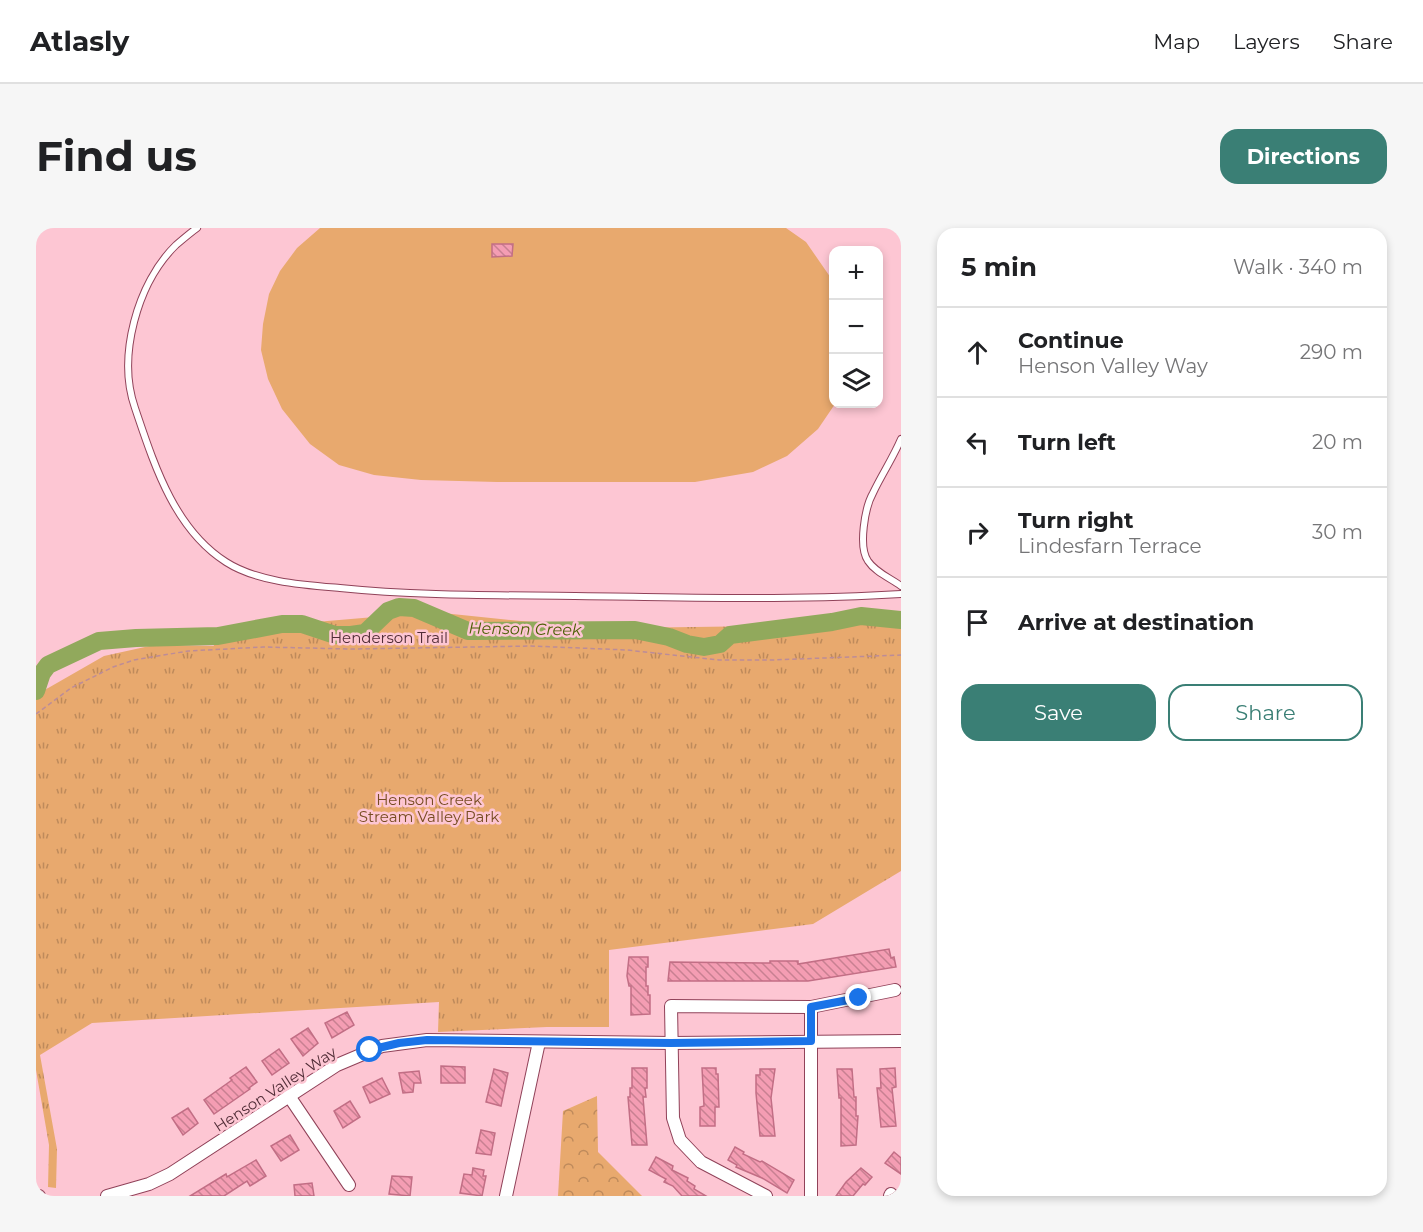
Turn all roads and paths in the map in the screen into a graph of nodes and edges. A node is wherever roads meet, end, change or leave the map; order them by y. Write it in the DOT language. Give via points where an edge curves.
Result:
graph roads {
  1 [pos="197,228"];
  2 [pos="901,439"];
  3 [pos="901,586"];
  4 [pos="901,594"];
  5 [pos="901,655"];
  6 [pos="36,714"];
  7 [pos="895,990"];
  8 [pos="811,1007"];
  9 [pos="811,1041"];
  10 [pos="901,1041"];
  11 [pos="539,1042"];
  12 [pos="671,1043"];
  13 [pos="289,1096"];
  14 [pos="349,1185"];
  15 [pos="107,1196"];
  16 [pos="506,1196"];
  17 [pos="766,1196"];
  18 [pos="811,1196"];
  1 -- 4 [label="lane" via="165,259 139,305 131,335 128,373 132,400 160,478 193,532 226,562 297,584 402,594 771,598"];
  2 -- 3 [label="lane" via="872,494 863,536 866,559"];
  5 -- 6 [label="path, Henderson Trail" via="742,660 531,646 188,651 113,667 71,688"];
  7 -- 8 [label="street"];
  8 -- 9 [label="street"];
  8 -- 12 [label="street" via="671,1006"];
  9 -- 10 [label="street, Henson Valley Way"];
  9 -- 12 [label="street, Henson Valley Way"];
  9 -- 18 [label="street"];
  11 -- 12 [label="street, Henson Valley Way"];
  11 -- 13 [label="street, Henson Valley Way" via="427,1040 382,1046 337,1065"];
  11 -- 16 [label="street"];
  12 -- 17 [label="street" via="673,1118 681,1140 701,1162"];
  13 -- 14 [label="street"];
  13 -- 15 [label="street, Henson Valley Way" via="170,1174"];
}
